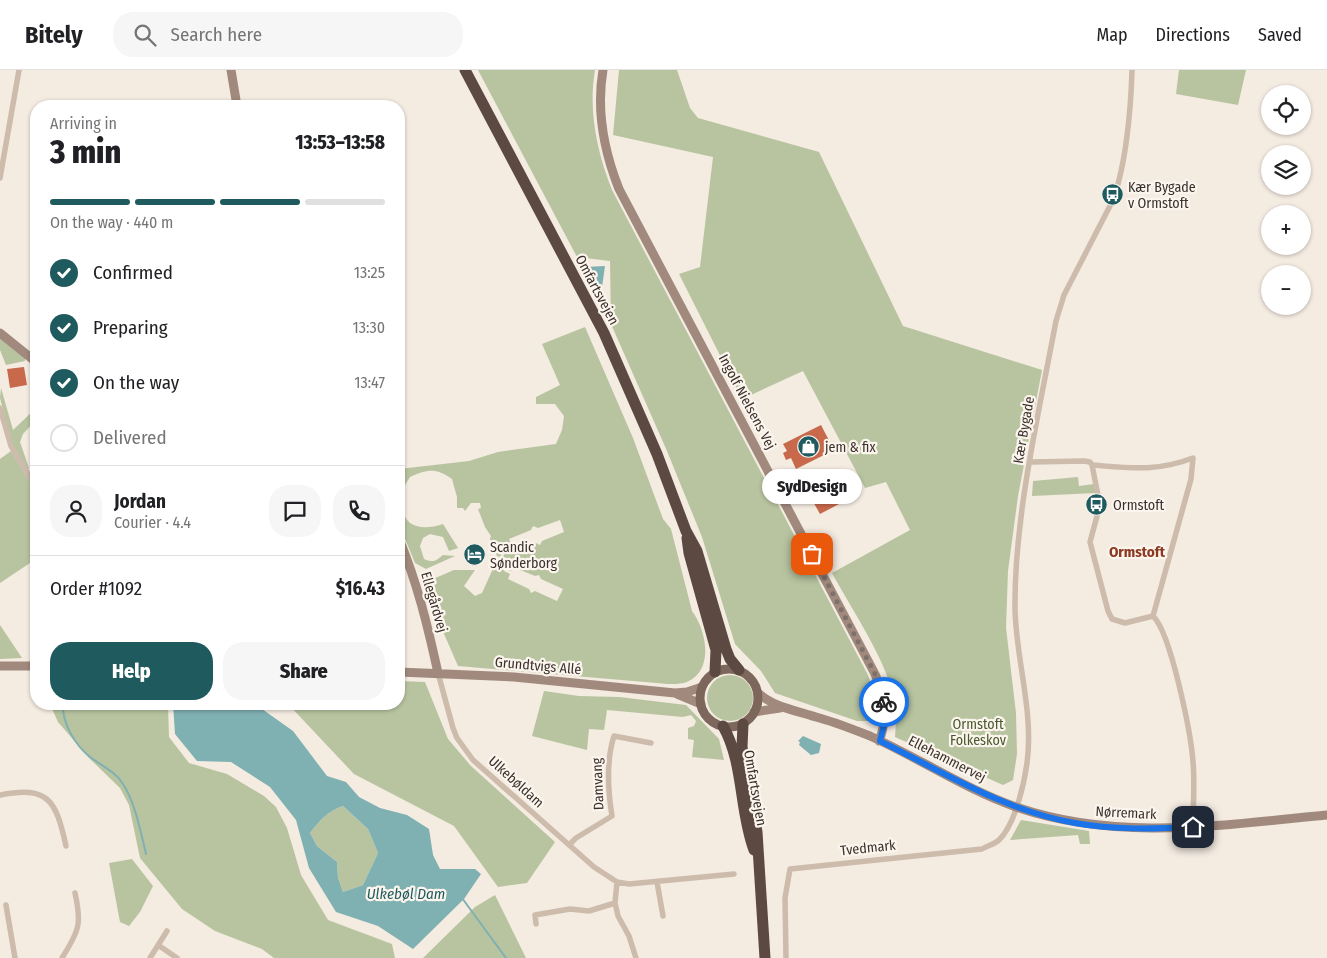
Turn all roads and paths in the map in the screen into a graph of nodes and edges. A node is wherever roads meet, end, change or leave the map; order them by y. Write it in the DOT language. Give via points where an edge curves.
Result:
graph roads {
  1 [pos="19,70"];
  2 [pos="231,70"];
  3 [pos="465,70"];
  4 [pos="603,70"];
  5 [pos="1132,70"];
  6 [pos="236,100"];
  7 [pos="0,178"];
  8 [pos="0,332"];
  9 [pos="30,357"];
  10 [pos="0,408"];
  11 [pos="1031,462"];
  12 [pos="1092,465"];
  13 [pos="30,477"];
  14 [pos="686,531"];
  15 [pos="405,555"];
  16 [pos="1153,616"];
  17 [pos="0,666"];
  18 [pos="30,666"];
  19 [pos="739,670"];
  20 [pos="405,672"];
  21 [pos="715,672"];
  22 [pos="438,673"];
  23 [pos="702,686"];
  24 [pos="675,693"];
  25 [pos="758,693"];
  26 [pos="701,704"];
  27 [pos="780,708"];
  28 [pos="754,712"];
  29 [pos="743,724"];
  30 [pos="723,726"];
  31 [pos="880,741"];
  32 [pos="651,743"];
  33 [pos="0,795"];
  34 [pos="1016,807"];
  35 [pos="1327,815"];
  36 [pos="1193,827"];
  37 [pos="569,845"];
  38 [pos="66,846"];
  39 [pos="757,856"];
  40 [pos="734,874"];
  41 [pos="617,882"];
  42 [pos="656,882"];
  43 [pos="75,893"];
  44 [pos="615,903"];
  45 [pos="6,905"];
  46 [pos="663,916"];
  47 [pos="536,924"];
  48 [pos="167,931"];
  49 [pos="158,946"];
  50 [pos="15,958"];
  51 [pos="62,958"];
  52 [pos="150,958"];
  53 [pos="178,958"];
  54 [pos="636,958"];
  55 [pos="765,958"];
  56 [pos="786,958"];
  1 -- 7 [label="street"];
  2 -- 6 [label="street"];
  3 -- 14 [label="highway, Omfartsvejen" via="604,333 658,454"];
  4 -- 31 [label="street, Ingolf Nielsens Vej" via="602,126 619,189 875,674 884,704"];
  5 -- 11 [label="street, Kær Bygade" via="1118,186 1064,295 1056,321"];
  8 -- 9 [label="street"];
  10 -- 13 [label="street" via="11,446"];
  11 -- 12 [label="street" via="1084,461"];
  11 -- 34 [label="street, Kær Bygade" via="1015,608 1029,738 1027,763"];
  12 -- 16 [label="street" via="1100,505 1090,542 1108,611 1112,618 1126,623"];
  12 -- 16 [label="street" via="1159,468 1193,458 1191,479"];
  14 -- 19 [label="highway, Omfartsvejen" via="697,551 726,650"];
  14 -- 21 [label="highway, Omfartsvejen" via="716,650"];
  15 -- 22 [label="street, Ellegårdvej"];
  16 -- 36 [label="street" via="1161,626 1171,657 1192,745"];
  17 -- 18 [label="street"];
  19 -- 21 [label="main road"];
  19 -- 25 [label="main road" via="750,677"];
  20 -- 22 [label="street, Grundtvigs Allé"];
  21 -- 23 [label="main road"];
  22 -- 24 [label="street, Grundtvigs Allé"];
  22 -- 37 [label="street, Ulkebøldam" via="449,718 465,750"];
  23 -- 24 [label="street, Grundtvigs Allé"];
  23 -- 26 [label="main road"];
  24 -- 26 [label="street, Grundtvigs Allé"];
  25 -- 27 [label="street, Ellehammervej"];
  25 -- 28 [label="main road"];
  26 -- 30 [label="main road" via="710,720"];
  27 -- 28 [label="street, Ellehammervej"];
  27 -- 31 [label="street, Ellehammervej" via="830,721"];
  28 -- 29 [label="main road"];
  29 -- 30 [label="main road"];
  29 -- 39 [label="highway, Omfartsvejen" via="742,747 757,832"];
  30 -- 39 [label="highway, Omfartsvejen" via="733,747 748,834"];
  31 -- 34 [label="street, Ellehammervej" via="962,784"];
  32 -- 37 [label="street, Damvang" via="614,736 610,749 608,796 612,816"];
  33 -- 38 [label="street" via="30,791 50,802 60,815"];
  34 -- 36 [label="street, Nørremark" via="1075,823 1107,827"];
  34 -- 56 [label="street, Tvedmark" via="998,840 982,849 790,869 785,898"];
  35 -- 36 [label="street, Nørremark"];
  37 -- 41 [label="street, Ulkebøldam"];
  39 -- 55 [label="highway, Omfartsvejen"];
  40 -- 42 [label="street"];
  41 -- 42 [label="street"];
  41 -- 44 [label="street"];
  42 -- 46 [label="street"];
  43 -- 51 [label="street" via="80,925"];
  44 -- 47 [label="street" via="590,911 535,915"];
  44 -- 54 [label="street"];
  45 -- 50 [label="street"];
  48 -- 49 [label="street"];
  49 -- 52 [label="street"];
  49 -- 53 [label="street"];
}
